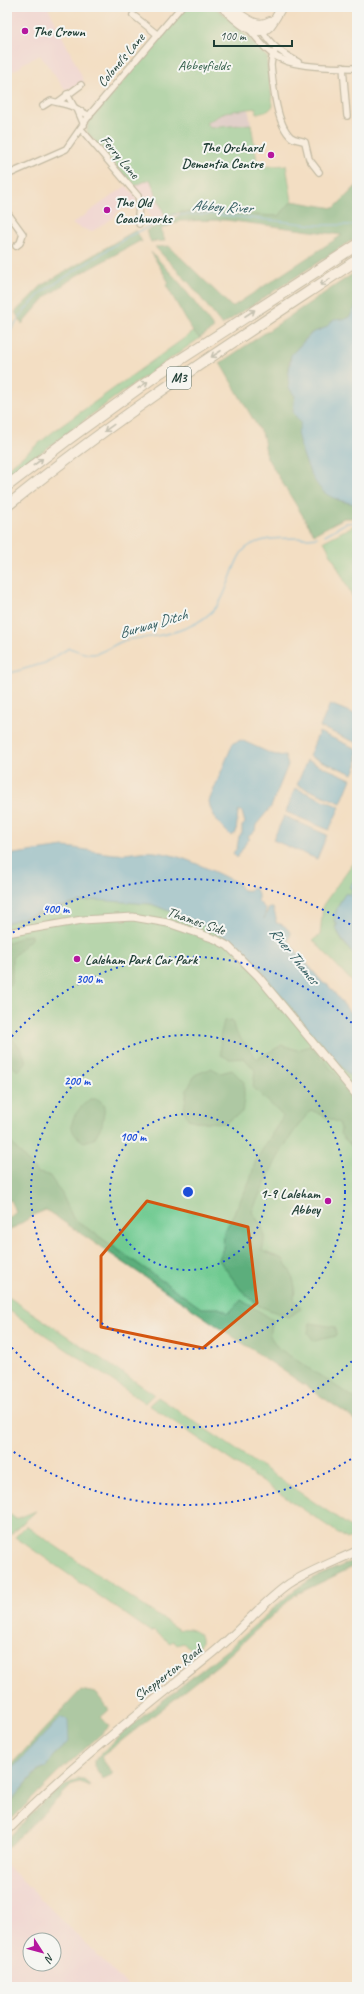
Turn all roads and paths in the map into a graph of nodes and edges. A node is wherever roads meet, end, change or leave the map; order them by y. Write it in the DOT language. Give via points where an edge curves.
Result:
graph roads {
  1 [pos="181,7"];
  2 [pos="222,7"];
  3 [pos="229,7"];
  4 [pos="282,7"];
  5 [pos="133,15"];
  6 [pos="259,27"];
  7 [pos="249,29"];
  8 [pos="158,35"];
  9 [pos="275,52"];
  10 [pos="343,67"];
  11 [pos="357,68"];
  12 [pos="81,85"];
  13 [pos="67,94"];
  14 [pos="58,102"];
  15 [pos="43,106"];
  16 [pos="76,109"];
  17 [pos="90,116"];
  18 [pos="347,116"];
  19 [pos="83,127"];
  20 [pos="319,172"];
  21 [pos="7,175"];
  22 [pos="7,212"];
  23 [pos="139,224"];
  24 [pos="357,245"];
  25 [pos="16,246"];
  26 [pos="357,260"];
  27 [pos="7,486"];
  28 [pos="7,506"];
  29 [pos="7,933"];
  30 [pos="357,1096"];
  31 [pos="357,1551"];
  32 [pos="7,1831"];
  1 -- 8 [label="street, Colonel's Lane"];
  2 -- 7 [label="main road"];
  3 -- 6 [label="main road"];
  4 -- 6 [label="main road"];
  5 -- 8 [label="street"];
  6 -- 7 [label="main road" via="255,31"];
  6 -- 9 [label="street"];
  7 -- 9 [label="street"];
  8 -- 17 [label="street, Colonel's Lane"];
  9 -- 10 [label="street" via="300,63"];
  9 -- 20 [label="street" via="272,75 281,118 289,135 305,142 309,159"];
  10 -- 11 [label="street"];
  10 -- 18 [label="street"];
  12 -- 13 [label="street"];
  13 -- 14 [label="street"];
  13 -- 16 [label="street, Ferry Lane"];
  14 -- 15 [label="street" via="51,101"];
  14 -- 16 [label="street"];
  16 -- 17 [label="street"];
  16 -- 19 [label="street, Ferry Lane"];
  17 -- 19 [label="street, Colonel's Lane"];
  19 -- 21 [label="street, Colonel's Lane" via="63,152"];
  19 -- 23 [label="street, Ferry Lane" via="138,196"];
  22 -- 25 [label="street" via="23,234"];
  27 -- 24 [label="highway, M3, one-way" via="161,372"];
  26 -- 28 [label="highway, M3, one-way" via="128,414"];
  29 -- 30 [label="street, Thames Side" via="82,920 133,917 168,924 216,939 228,946 258,976"];
  31 -- 32 [label="main road, Shepperton Road" via="304,1576 281,1591 218,1650 124,1724"];
}
